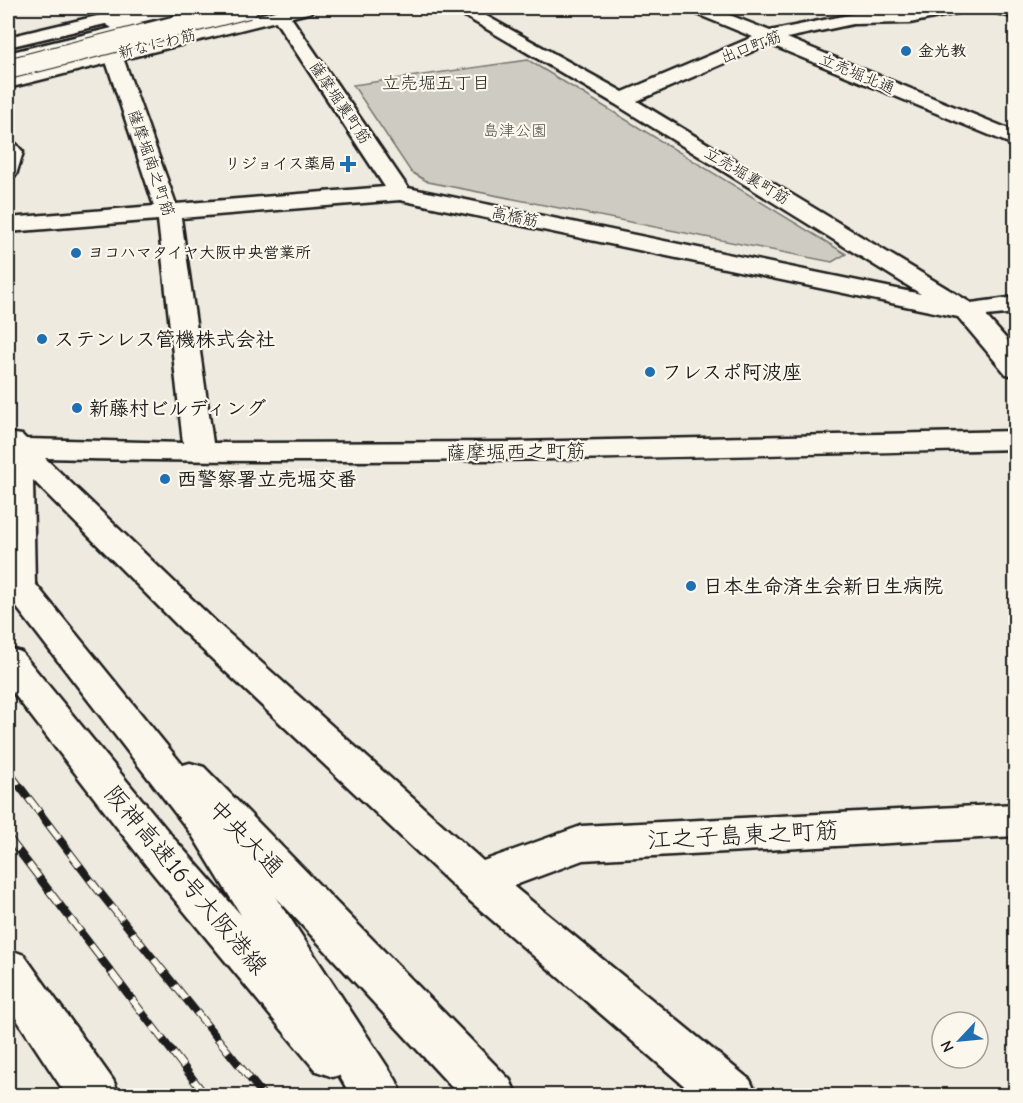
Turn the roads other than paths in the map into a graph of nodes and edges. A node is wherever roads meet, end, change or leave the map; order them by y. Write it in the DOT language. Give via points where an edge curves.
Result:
graph roads {
  1 [pos="150,8"];
  2 [pos="178,8"];
  3 [pos="234,8"];
  4 [pos="248,8"];
  5 [pos="306,8"];
  6 [pos="460,8"];
  7 [pos="698,8"];
  8 [pos="956,8"];
  9 [pos="999,8"];
  10 [pos="1016,13"];
  11 [pos="280,14"];
  12 [pos="111,19"];
  13 [pos="769,37"];
  14 [pos="8,42"];
  15 [pos="8,50"];
  16 [pos="113,55"];
  17 [pos="8,58"];
  18 [pos="8,69"];
  19 [pos="8,82"];
  20 [pos="622,100"];
  21 [pos="1016,140"];
  22 [pos="8,149"];
  23 [pos="8,170"];
  24 [pos="400,193"];
  25 [pos="167,210"];
  26 [pos="8,225"];
  27 [pos="1016,305"];
  28 [pos="967,310"];
  29 [pos="1016,368"];
  30 [pos="1016,440"];
  31 [pos="12,443"];
  32 [pos="199,453"];
  33 [pos="11,577"];
  34 [pos="8,662"];
  35 [pos="1016,820"];
  36 [pos="477,881"];
  37 [pos="8,969"];
  38 [pos="8,1007"];
  39 [pos="79,1095"];
  40 [pos="96,1095"];
  41 [pos="368,1095"];
  42 [pos="379,1095"];
  43 [pos="493,1095"];
  44 [pos="733,1095"];
  1 -- 12 [label="main road, 新なにわ筋"];
  2 -- 15 [label="main road"];
  3 -- 12 [label="main road, bridge"];
  4 -- 18 [label="main road, bridge"];
  5 -- 11 [label="main road, 新なにわ筋"];
  6 -- 20 [label="main road, 立売堀裏町筋"];
  7 -- 13 [label="main road, 立売堀北通"];
  8 -- 13 [label="main road, 出口町筋" via="910,18 853,19"];
  9 -- 10 [label="main road"];
  11 -- 16 [label="main road, 新なにわ筋"];
  11 -- 24 [label="main road, 薩摩堀裏町筋"];
  12 -- 14 [label="main road, 新なにわ筋"];
  12 -- 17 [label="main road"];
  13 -- 20 [label="main road, 出口町筋"];
  13 -- 21 [label="main road, 立売堀北通"];
  16 -- 19 [label="main road, 新なにわ筋"];
  16 -- 25 [label="main road, 薩摩堀南之町筋"];
  20 -- 28 [label="main road, 立売堀裏町筋"];
  22 -- 23 [label="main road" via="12,152"];
  24 -- 25 [label="main road, 高橋筋"];
  24 -- 28 [label="main road, 高橋筋"];
  25 -- 26 [label="main road, 高橋筋"];
  25 -- 32 [label="main road, 薩摩堀南之町筋"];
  27 -- 28 [label="main road, 高橋筋"];
  28 -- 29 [label="main road, 立売堀裏町筋"];
  30 -- 32 [label="main road, 薩摩堀西之町筋" via="484,453"];
  31 -- 32 [label="main road, 薩摩堀西之町筋"];
  31 -- 33 [label="main road"];
  31 -- 36 [label="main road" via="204,630"];
  33 -- 42 [label="main road" via="206,823"];
  33 -- 43 [label="main road, 中央大通" via="218,810"];
  34 -- 41 [label="main road, 阪神高速16号大阪港線" via="161,853"];
  35 -- 36 [label="main road, 江之子島東之町筋" via="581,843"];
  36 -- 44 [label="main road"];
  37 -- 40 [label="main road"];
  38 -- 39 [label="main road"];
}
